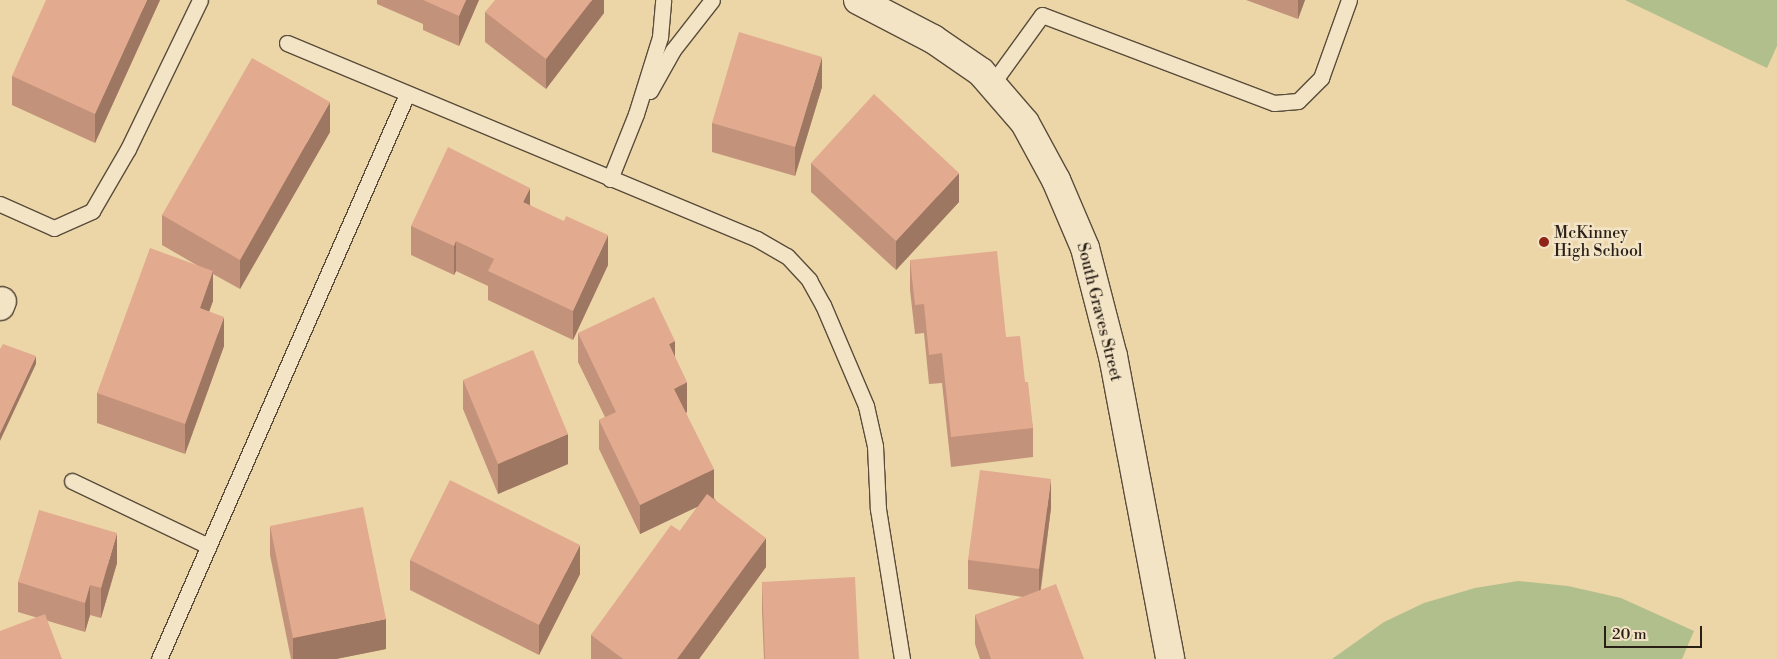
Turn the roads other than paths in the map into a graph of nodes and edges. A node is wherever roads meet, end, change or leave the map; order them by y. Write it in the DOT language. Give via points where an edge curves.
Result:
graph roads {
  1 [pos="200,0"];
  2 [pos="663,0"];
  3 [pos="712,0"];
  4 [pos="1349,0"];
  5 [pos="869,2"];
  6 [pos="287,43"];
  7 [pos="992,84"];
  8 [pos="407,94"];
  9 [pos="636,114"];
  10 [pos="610,179"];
  11 [pos="0,204"];
  12 [pos="72,482"];
  13 [pos="208,546"];
  14 [pos="159,659"];
  15 [pos="902,659"];
  16 [pos="1170,659"];
  1 -- 11 [label="lane" via="128,149 92,211 54,228"];
  2 -- 9 [label="lane" via="660,37"];
  3 -- 9 [label="lane" via="674,50"];
  4 -- 7 [label="lane" via="1321,78 1298,101 1274,103 1042,15"];
  5 -- 7 [label="street, South Graves Street" via="933,39 981,72"];
  6 -- 8 [label="lane"];
  7 -- 16 [label="street, South Graves Street" via="1025,123 1056,180 1085,248 1113,356"];
  8 -- 10 [label="lane"];
  8 -- 13 [label="lane"];
  9 -- 10 [label="lane"];
  10 -- 15 [label="lane" via="757,239 787,256 809,280 866,406 875,446 878,509"];
  12 -- 13 [label="lane"];
  13 -- 14 [label="lane"];
}
